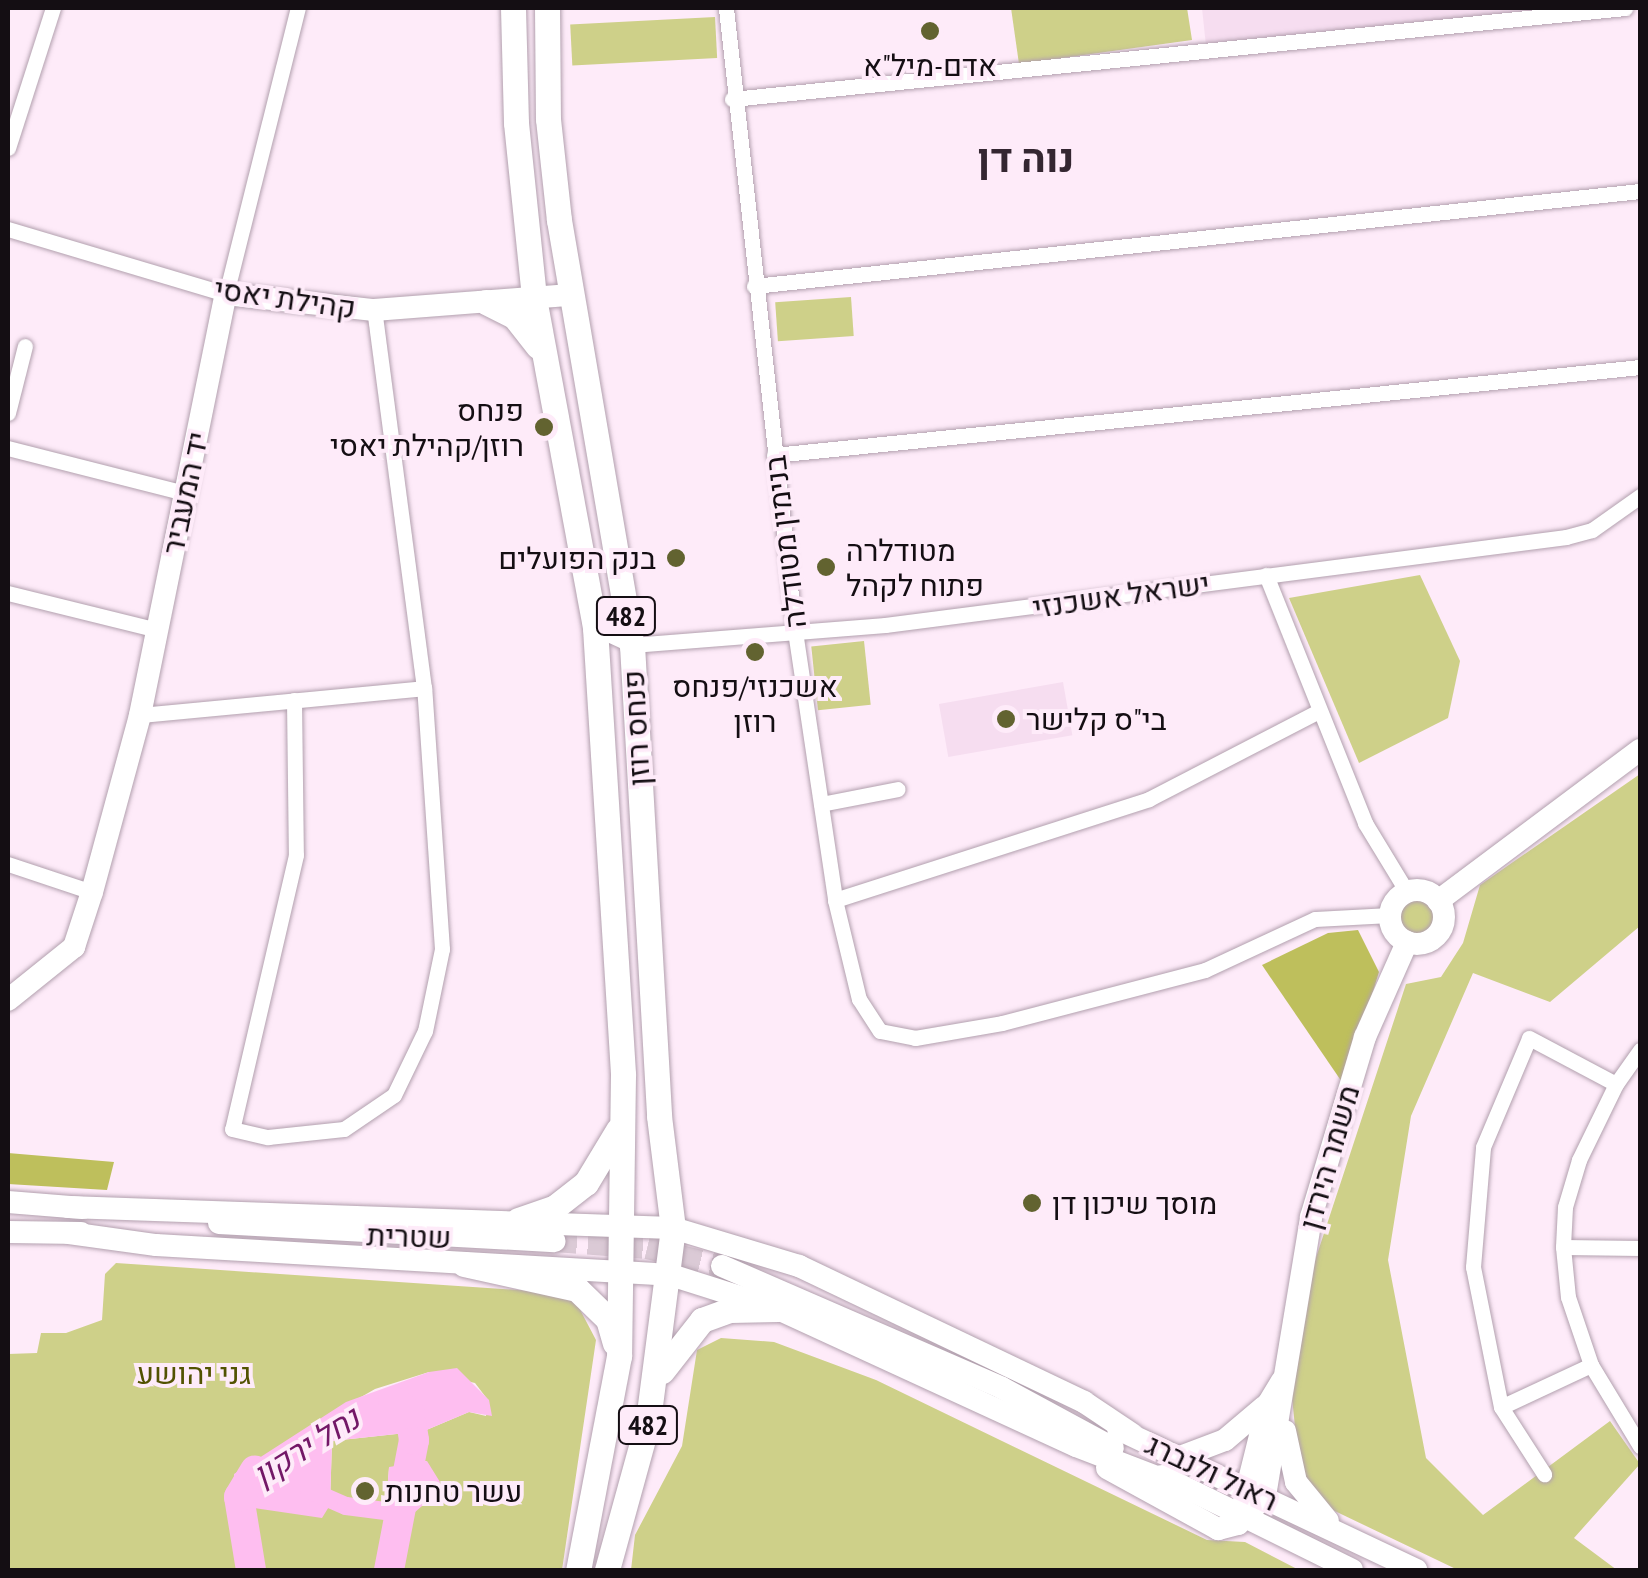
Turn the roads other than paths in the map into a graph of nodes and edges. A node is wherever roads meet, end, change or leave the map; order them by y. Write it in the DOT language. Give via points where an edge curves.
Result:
graph roads {
  1 [pos="53,8"];
  2 [pos="298,8"];
  3 [pos="513,8"];
  4 [pos="547,8"];
  5 [pos="726,8"];
  6 [pos="1625,8"];
  7 [pos="732,99"];
  8 [pos="8,148"];
  9 [pos="1640,191"];
  10 [pos="8,229"];
  11 [pos="754,286"];
  12 [pos="226,294"];
  13 [pos="570,295"];
  14 [pos="534,298"];
  15 [pos="486,302"];
  16 [pos="374,310"];
  17 [pos="25,346"];
  18 [pos="543,353"];
  19 [pos="1640,367"];
  20 [pos="8,413"];
  21 [pos="8,448"];
  22 [pos="774,456"];
  23 [pos="186,492"];
  24 [pos="1640,496"];
  25 [pos="1266,575"];
  26 [pos="8,593"];
  27 [pos="595,628"];
  28 [pos="157,630"];
  29 [pos="795,631"];
  30 [pos="632,646"];
  31 [pos="424,688"];
  32 [pos="294,700"];
  33 [pos="1317,712"];
  34 [pos="140,715"];
  35 [pos="1640,750"];
  36 [pos="898,789"];
  37 [pos="821,804"];
  38 [pos="8,864"];
  39 [pos="92,892"];
  40 [pos="1408,892"];
  41 [pos="835,900"];
  42 [pos="1438,901"];
  43 [pos="1390,915"];
  44 [pos="1408,942"];
  45 [pos="8,1000"];
  46 [pos="1640,1050"];
  47 [pos="1616,1084"];
  48 [pos="624,1111"];
  49 [pos="8,1202"];
  50 [pos="68,1207"];
  51 [pos="518,1220"];
  52 [pos="624,1224"];
  53 [pos="673,1228"];
  54 [pos="264,1230"];
  55 [pos="8,1232"];
  56 [pos="69,1233"];
  57 [pos="555,1241"];
  58 [pos="1563,1246"];
  59 [pos="1640,1248"];
  60 [pos="464,1264"];
  61 [pos="722,1266"];
  62 [pos="623,1268"];
  63 [pos="671,1274"];
  64 [pos="778,1309"];
  65 [pos="619,1356"];
  66 [pos="1590,1365"];
  67 [pos="655,1384"];
  68 [pos="1002,1388"];
  69 [pos="1501,1407"];
  70 [pos="1275,1410"];
  71 [pos="1132,1434"];
  72 [pos="1076,1446"];
  73 [pos="1640,1446"];
  74 [pos="1180,1457"];
  75 [pos="1544,1474"];
  76 [pos="1175,1484"];
  77 [pos="1243,1486"];
  78 [pos="1265,1496"];
  79 [pos="1246,1518"];
  80 [pos="1354,1542"];
  81 [pos="578,1570"];
  82 [pos="607,1570"];
  83 [pos="1352,1570"];
  84 [pos="1416,1570"];
  1 -- 8 [label="street"];
  2 -- 12 [label="street, יד המעביר"];
  3 -- 14 [label="main road, פנחס רוזן / 482" via="516,123"];
  4 -- 13 [label="main road, פנחס רוזן / 482" via="548,119"];
  5 -- 7 [label="street, בנימין מטודלה"];
  6 -- 7 [label="street"];
  7 -- 11 [label="street, בנימין מטודלה"];
  9 -- 11 [label="street"];
  10 -- 12 [label="street, קהילת יאסי"];
  11 -- 22 [label="street, בנימין מטודלה"];
  12 -- 16 [label="street, קהילת יאסי"];
  12 -- 23 [label="street, יד המעביר"];
  13 -- 14 [label="street, קהילת יאסי"];
  13 -- 30 [label="main road, פנחס רוזן / 482"];
  14 -- 15 [label="street, קהילת יאסי"];
  14 -- 18 [label="main road, פנחס רוזן / 482"];
  15 -- 16 [label="street, קהילת יאסי"];
  15 -- 18 [label="main road" via="515,318"];
  16 -- 31 [label="street"];
  17 -- 20 [label="street"];
  18 -- 27 [label="main road, פנחס רוזן / 482"];
  19 -- 22 [label="street"];
  21 -- 23 [label="street"];
  22 -- 29 [label="street, בנימין מטודלה"];
  23 -- 28 [label="street, יד המעביר"];
  24 -- 25 [label="street, ישראל אשכנזי" via="1592,530 1566,536"];
  25 -- 29 [label="street, ישראל אשכנזי"];
  25 -- 33 [label="street"];
  26 -- 28 [label="street"];
  27 -- 30 [label="street"];
  27 -- 48 [label="main road, פנחס רוזן / 482"];
  28 -- 34 [label="street, יד המעביר"];
  29 -- 30 [label="street, ישראל אשכנזי"];
  29 -- 37 [label="street, בנימין מטודלה"];
  30 -- 53 [label="main road, פנחס רוזן / 482" via="659,1116"];
  31 -- 32 [label="street"];
  31 -- 32 [label="street" via="442,950 425,1031 394,1095 344,1129 268,1137 232,1129 296,855"];
  32 -- 34 [label="street"];
  33 -- 40 [label="street" via="1365,823"];
  33 -- 41 [label="street" via="1148,798"];
  34 -- 39 [label="street, יד המעביר"];
  35 -- 42 [label="street"];
  36 -- 37 [label="street"];
  37 -- 41 [label="street, בנימין מטודלה"];
  38 -- 39 [label="street"];
  39 -- 45 [label="street, יד המעביר" via="74,947"];
  40 -- 42 [label="street"];
  40 -- 43 [label="street"];
  41 -- 43 [label="street, בנימין מטודלה" via="859,998 880,1031 915,1038 1002,1023 1205,970 1315,919"];
  42 -- 44 [label="street" via="1444,917 1438,933 1424,943"];
  43 -- 44 [label="street" via="1392,928"];
  44 -- 70 [label="street, משמר הירדן" via="1375,1010 1330,1141 1302,1250"];
  46 -- 47 [label="street"];
  47 -- 58 [label="street" via="1579,1160 1565,1207"];
  47 -- 69 [label="street" via="1528,1038 1483,1147 1474,1267"];
  48 -- 51 [label="main road" via="608,1156 586,1183 555,1206"];
  48 -- 52 [label="main road, פנחס רוזן / 482"];
  49 -- 50 [label="street, שטרית"];
  50 -- 51 [label="street"];
  50 -- 54 [label="street, שטרית"];
  51 -- 52 [label="street"];
  52 -- 53 [label="street"];
  52 -- 62 [label="main road, פנחס רוזן / 482"];
  53 -- 63 [label="main road, פנחס רוזן / 482"];
  53 -- 71 [label="street" via="799,1266 1084,1402"];
  54 -- 56 [label="street, שטרית"];
  54 -- 57 [label="street, שטרית"];
  55 -- 56 [label="street, שטרית"];
  56 -- 60 [label="street" via="156,1245"];
  58 -- 59 [label="street"];
  58 -- 66 [label="street" via="1568,1296"];
  60 -- 62 [label="street"];
  60 -- 65 [label="main road" via="548,1279 592,1297"];
  61 -- 68 [label="street, ראול ולנברג"];
  62 -- 63 [label="street"];
  62 -- 65 [label="main road, 482"];
  63 -- 64 [label="street"];
  63 -- 67 [label="main road, 482"];
  64 -- 67 [label="main road" via="730,1310 702,1320 678,1342"];
  64 -- 72 [label="street"];
  65 -- 81 [label="main road, 482"];
  66 -- 69 [label="street"];
  66 -- 73 [label="street"];
  67 -- 82 [label="main road, 482"];
  68 -- 71 [label="street, ראול ולנברג"];
  68 -- 76 [label="street, ראול ולנברג"];
  69 -- 75 [label="street"];
  70 -- 74 [label="street" via="1226,1440"];
  70 -- 77 [label="street, משמר הירדן"];
  70 -- 78 [label="street, משמר הירדן"];
  70 -- 80 [label="street" via="1303,1496"];
  71 -- 74 [label="street, ראול ולנברג"];
  72 -- 76 [label="street"];
  72 -- 79 [label="street" via="1206,1525 1228,1528"];
  74 -- 77 [label="street, ראול ולנברג"];
  76 -- 79 [label="street, ראול ולנברג"];
  77 -- 78 [label="street, ראול ולנברג"];
  77 -- 79 [label="street, משמר הירדן"];
  78 -- 79 [label="street, משמר הירדן"];
  78 -- 80 [label="street, ראול ולנברג"];
  79 -- 83 [label="street, ראול ולנברג"];
  80 -- 84 [label="street, ראול ולנברג"];
}
